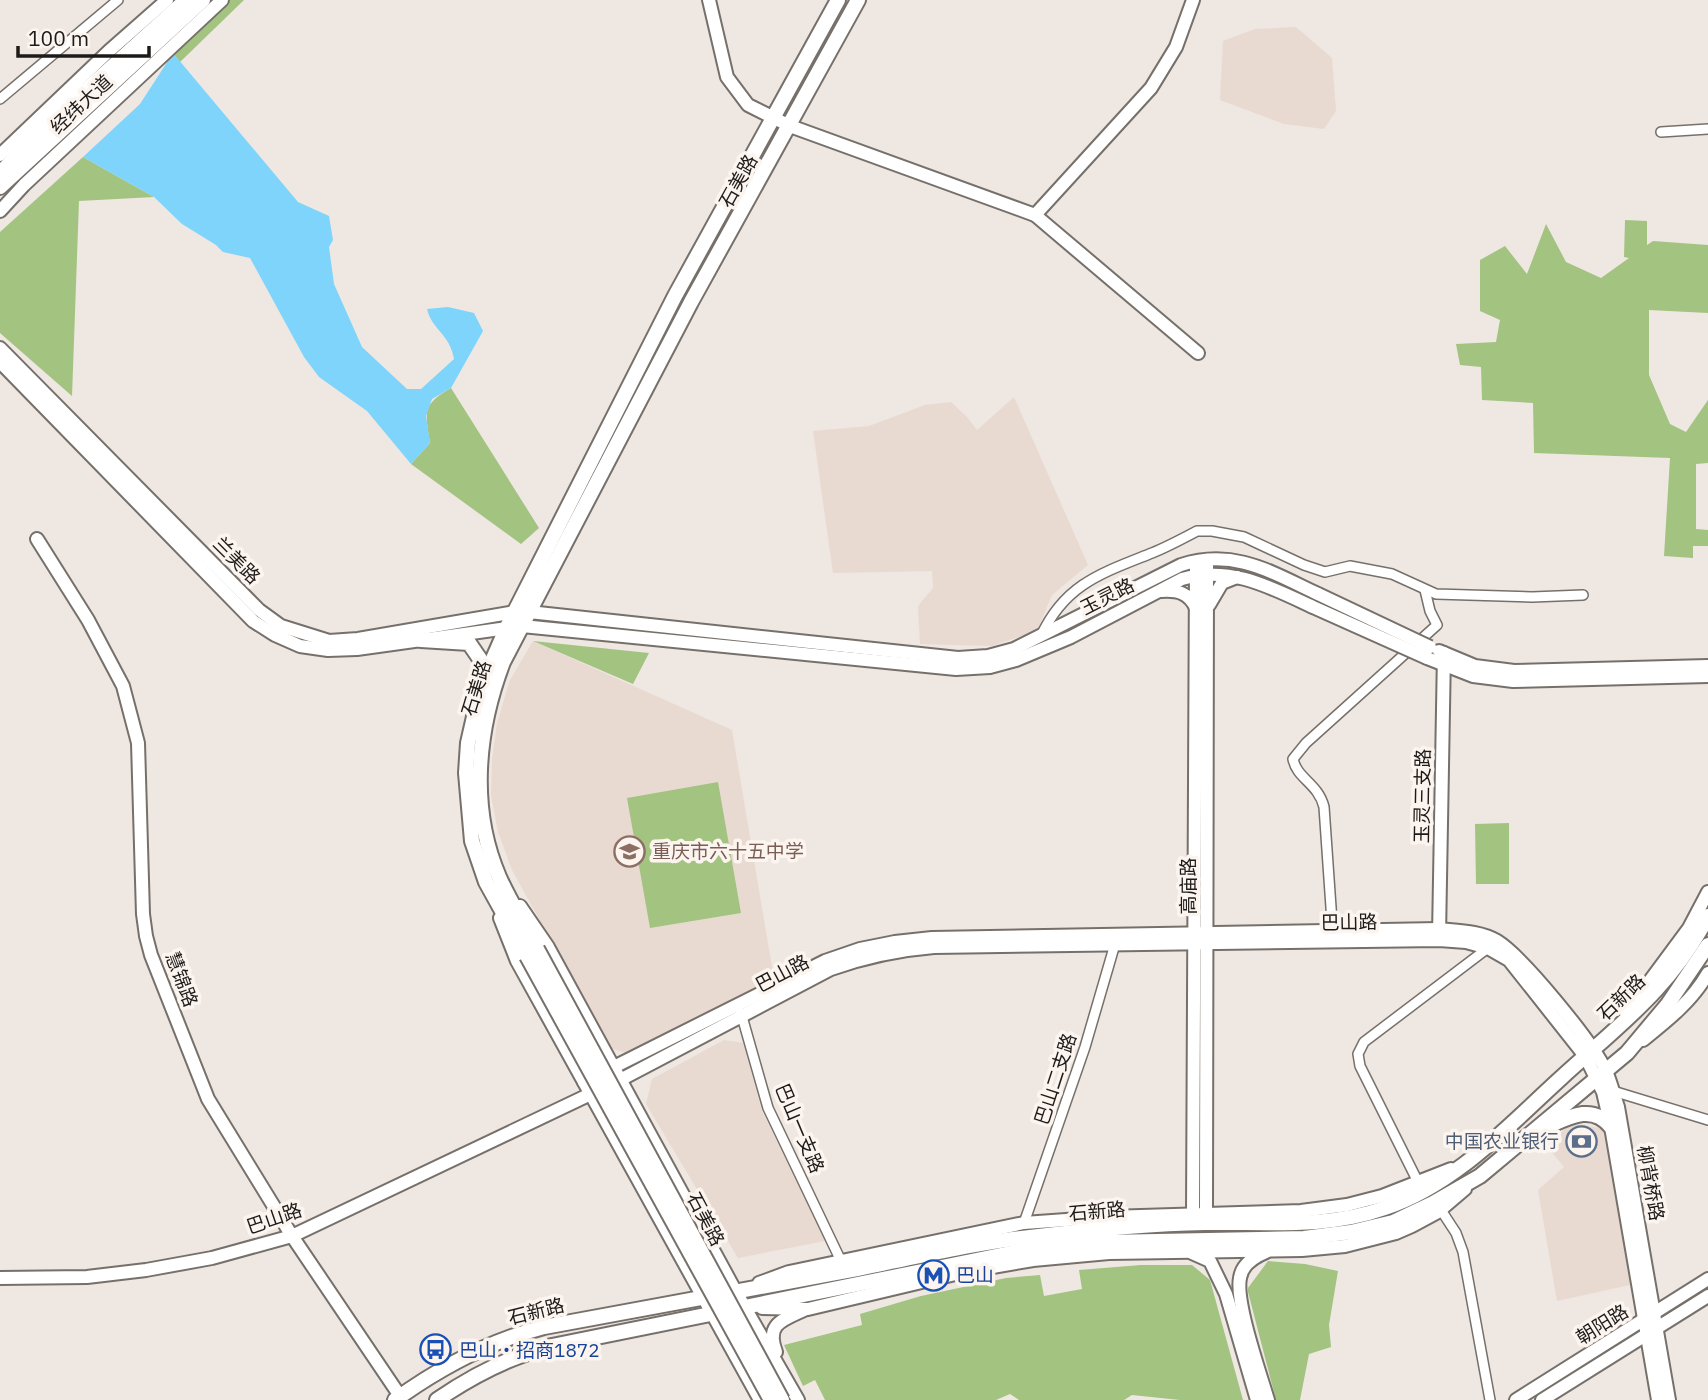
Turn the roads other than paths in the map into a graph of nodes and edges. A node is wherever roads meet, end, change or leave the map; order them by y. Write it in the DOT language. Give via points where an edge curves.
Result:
graph roads {
  1 [pos="118,0"];
  2 [pos="167,0"];
  3 [pos="186,0"];
  4 [pos="203,0"];
  5 [pos="222,0"];
  6 [pos="709,0"];
  7 [pos="838,0"];
  8 [pos="858,0"];
  9 [pos="1193,0"];
  10 [pos="0,99"];
  11 [pos="772,119"];
  12 [pos="790,126"];
  13 [pos="1708,129"];
  14 [pos="1661,132"];
  15 [pos="0,156"];
  16 [pos="0,173"];
  17 [pos="0,187"];
  18 [pos="0,211"];
  19 [pos="1035,215"];
  20 [pos="0,348"];
  21 [pos="1198,353"];
  22 [pos="0,362"];
  23 [pos="37,539"];
  24 [pos="1202,559"];
  25 [pos="1202,574"];
  26 [pos="1239,577"];
  27 [pos="1424,590"];
  28 [pos="1158,592"];
  29 [pos="1583,595"];
  30 [pos="1315,600"];
  31 [pos="1202,611"];
  32 [pos="518,619"];
  33 [pos="1041,637"];
  34 [pos="421,640"];
  35 [pos="1443,659"];
  36 [pos="957,663"];
  37 [pos="1708,666"];
  38 [pos="1708,676"];
  39 [pos="481,685"];
  40 [pos="492,880"];
  41 [pos="1708,892"];
  42 [pos="1708,916"];
  43 [pos="1439,935"];
  44 [pos="1333,936"];
  45 [pos="1200,938"];
  46 [pos="1115,944"];
  47 [pos="1708,946"];
  48 [pos="1488,948"];
  49 [pos="532,952"];
  50 [pos="1708,973"];
  51 [pos="741,1010"];
  52 [pos="1609,1035"];
  53 [pos="1589,1052"];
  54 [pos="1627,1053"];
  55 [pos="614,1067"];
  56 [pos="1602,1074"];
  57 [pos="620,1080"];
  58 [pos="587,1088"];
  59 [pos="1613,1091"];
  60 [pos="1708,1120"];
  61 [pos="1611,1127"];
  62 [pos="1529,1134"];
  63 [pos="1468,1163"];
  64 [pos="1480,1176"];
  65 [pos="1418,1182"];
  66 [pos="1441,1210"];
  67 [pos="1199,1214"];
  68 [pos="1024,1223"];
  69 [pos="292,1236"];
  70 [pos="1182,1251"];
  71 [pos="1270,1251"];
  72 [pos="841,1261"];
  73 [pos="0,1278"];
  74 [pos="1708,1279"];
  75 [pos="736,1292"];
  76 [pos="1226,1294"];
  77 [pos="1708,1296"];
  78 [pos="703,1297"];
  79 [pos="744,1307"];
  80 [pos="808,1308"];
  81 [pos="712,1313"];
  82 [pos="1650,1317"];
  83 [pos="1246,1324"];
  84 [pos="1653,1332"];
  85 [pos="788,1382"];
  86 [pos="397,1398"];
  87 [pos="437,1400"];
  88 [pos="760,1400"];
  89 [pos="771,1400"];
  90 [pos="782,1400"];
  91 [pos="798,1400"];
  92 [pos="1257,1400"];
  93 [pos="1268,1400"];
  94 [pos="1490,1400"];
  95 [pos="1516,1400"];
  96 [pos="1542,1400"];
  97 [pos="1658,1400"];
  98 [pos="1669,1400"];
  1 -- 10 [label="street"];
  2 -- 15 [label="street, 经纬大道"];
  3 -- 16 [label="main road, 经纬大道"];
  4 -- 17 [label="main road, 经纬大道"];
  5 -- 18 [label="street, 经纬大道"];
  6 -- 11 [label="street" via="727,77 748,105"];
  7 -- 11 [label="main road, 石美路"];
  8 -- 12 [label="main road, 石美路"];
  9 -- 19 [label="street" via="1176,47 1151,88"];
  11 -- 12 [label="street"];
  11 -- 32 [label="main road, 石美路" via="675,296"];
  12 -- 19 [label="street"];
  12 -- 32 [label="main road, 石美路"];
  13 -- 14 [label="street"];
  19 -- 21 [label="street"];
  20 -- 32 [label="street, 兰美路" via="259,610 281,626 338,640"];
  22 -- 34 [label="street, 兰美路" via="253,621 300,646 328,650"];
  23 -- 69 [label="street, 慧锦路" via="88,621 126,697 138,743 144,914 151,955 208,1099"];
  24 -- 25 [label="street, 高庙路"];
  24 -- 30 [label="street, 玉灵路" via="1257,566"];
  24 -- 33 [label="street, 玉灵路" via="1181,565"];
  25 -- 26 [label="street, 玉灵路"];
  25 -- 28 [label="street, 玉灵路"];
  25 -- 31 [label="street, 高庙路"];
  26 -- 30 [label="street, 玉灵路"];
  26 -- 31 [label="street" via="1222,583"];
  27 -- 29 [label="street" via="1455,596"];
  27 -- 33 [label="street" via="1403,578 1362,568 1325,572 1244,537 1197,531 1093,577 1061,602"];
  27 -- 44 [label="street" via="1437,625 1293,759 1294,767 1318,792 1324,807"];
  28 -- 31 [label="street" via="1172,590 1187,596"];
  28 -- 36 [label="street, 玉灵路" via="1016,660 990,667"];
  30 -- 35 [label="street, 玉灵路, bridge"];
  31 -- 45 [label="street, 高庙路"];
  32 -- 34 [label="street, 兰美路"];
  32 -- 36 [label="street, 玉灵路"];
  32 -- 39 [label="main road, 石美路"];
  32 -- 40 [label="main road, 石美路" via="486,712 482,742 480,799"];
  33 -- 36 [label="street, 玉灵路"];
  34 -- 39 [label="main road" via="469,643 480,659"];
  35 -- 37 [label="street, 玉灵路" via="1514,671"];
  35 -- 38 [label="street, 玉灵路" via="1472,676 1513,681"];
  35 -- 43 [label="street, 玉灵三支路"];
  39 -- 40 [label="main road, 石美路" via="466,773 472,841"];
  40 -- 49 [label="main road, 石美路"];
  40 -- 55 [label="street" via="548,947"];
  40 -- 58 [label="street" via="517,961"];
  41 -- 52 [label="street" via="1675,949"];
  42 -- 52 [label="main road, 石新路" via="1678,967"];
  43 -- 44 [label="street, 巴山路"];
  43 -- 48 [label="street, 巴山路"];
  43 -- 53 [label="street, 巴山路" via="1470,932 1494,939 1516,955"];
  44 -- 45 [label="street, 巴山路"];
  45 -- 46 [label="street, 巴山路"];
  45 -- 51 [label="street, 巴山路" via="932,938 895,942 825,961"];
  45 -- 67 [label="street, 高庙路"];
  46 -- 51 [label="street, 巴山路" via="897,950 831,969"];
  46 -- 68 [label="street, 巴山二支路"];
  47 -- 54 [label="main road, 石新路"];
  48 -- 53 [label="street, 巴山路" via="1509,960"];
  48 -- 65 [label="street" via="1364,1042 1358,1054"];
  49 -- 89 [label="main road, 石美路, bridge"];
  49 -- 90 [label="main road, 石美路, bridge"];
  50 -- 54 [label="street" via="1676,1013"];
  51 -- 55 [label="street, 巴山路"];
  51 -- 57 [label="street, 巴山路"];
  51 -- 72 [label="street, 巴山一支路" via="768,1108"];
  52 -- 53 [label="main road, 石新路"];
  53 -- 56 [label="street, 柳背桥路"];
  53 -- 63 [label="main road, 石新路"];
  54 -- 56 [label="main road, 石新路"];
  55 -- 57 [label="street"];
  55 -- 58 [label="street, 巴山路"];
  56 -- 59 [label="street, 柳背桥路"];
  56 -- 61 [label="street, 柳背桥路"];
  56 -- 62 [label="main road, 石新路"];
  57 -- 58 [label="street, 巴山路"];
  57 -- 75 [label="street"];
  58 -- 69 [label="street, 巴山路"];
  58 -- 78 [label="street"];
  59 -- 60 [label="street"];
  59 -- 82 [label="street, 柳背桥路"];
  61 -- 62 [label="main road" via="1599,1116 1581,1114"];
  61 -- 82 [label="street, 柳背桥路"];
  62 -- 64 [label="main road, 石新路"];
  63 -- 65 [label="street"];
  63 -- 75 [label="main road, 石新路" via="1427,1191 1347,1219 1108,1228 1024,1237"];
  64 -- 66 [label="street"];
  64 -- 79 [label="main road, 石新路" via="1393,1222 1351,1232 1304,1238 1106,1242 1031,1250"];
  65 -- 67 [label="street" via="1347,1205"];
  66 -- 71 [label="street" via="1371,1240 1324,1249"];
  66 -- 94 [label="street" via="1457,1233 1463,1252"];
  67 -- 68 [label="street"];
  68 -- 72 [label="street"];
  69 -- 73 [label="street, 巴山路" via="146,1270"];
  69 -- 86 [label="street, 慧锦路"];
  70 -- 71 [label="street"];
  70 -- 76 [label="street" via="1210,1261"];
  70 -- 80 [label="street" via="1033,1259"];
  71 -- 83 [label="street" via="1251,1260 1240,1278"];
  72 -- 75 [label="street" via="789,1272"];
  74 -- 82 [label="street, 朝阳路"];
  75 -- 78 [label="main road, 石新路"];
  75 -- 79 [label="street"];
  76 -- 83 [label="street" via="1228,1284 1233,1283"];
  76 -- 92 [label="street"];
  77 -- 84 [label="street, 朝阳路"];
  78 -- 81 [label="street"];
  78 -- 86 [label="main road, 石新路" via="519,1333 475,1351"];
  79 -- 80 [label="street"];
  79 -- 81 [label="main road, 石新路"];
  79 -- 85 [label="street"];
  80 -- 85 [label="street" via="780,1321 772,1332"];
  81 -- 87 [label="main road, 石新路" via="526,1352 484,1370"];
  81 -- 88 [label="street"];
  82 -- 84 [label="street, 柳背桥路"];
  82 -- 95 [label="street, 朝阳路"];
  83 -- 93 [label="street"];
  84 -- 96 [label="street, 朝阳路"];
  84 -- 97 [label="street"];
  84 -- 98 [label="street"];
  85 -- 91 [label="street"];
}
